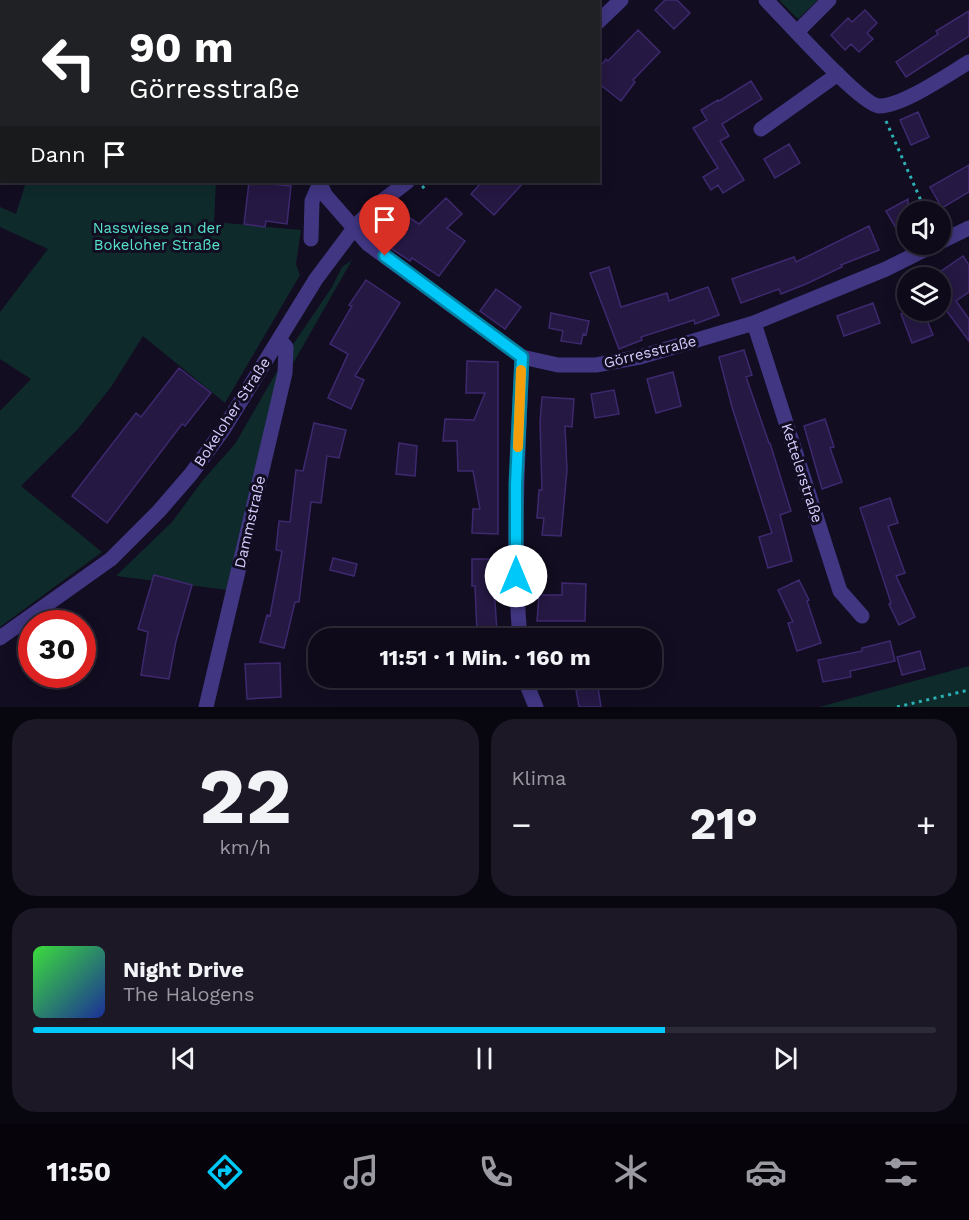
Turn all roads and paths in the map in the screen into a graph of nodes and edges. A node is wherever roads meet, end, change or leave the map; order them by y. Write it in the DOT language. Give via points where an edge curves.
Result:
graph roads {
  1 [pos="621,0"];
  2 [pos="766,0"];
  3 [pos="830,0"];
  4 [pos="600,20"];
  5 [pos="797,32"];
  6 [pos="969,62"];
  7 [pos="838,74"];
  8 [pos="879,106"];
  9 [pos="761,129"];
  10 [pos="319,183"];
  11 [pos="407,183"];
  12 [pos="921,201"];
  13 [pos="355,227"];
  14 [pos="969,228"];
  15 [pos="951,237"];
  16 [pos="311,239"];
  17 [pos="914,255"];
  18 [pos="754,323"];
  19 [pos="279,339"];
  20 [pos="522,357"];
  21 [pos="862,616"];
  22 [pos="519,628"];
  23 [pos="0,638"];
  24 [pos="528,688"];
  25 [pos="969,690"];
  26 [pos="206,707"];
  27 [pos="536,707"];
  28 [pos="897,707"];
  1 -- 4 [label="street"];
  2 -- 5 [label="street"];
  3 -- 5 [label="street"];
  5 -- 7 [label="street"];
  6 -- 8 [label="street" via="902,101"];
  7 -- 8 [label="street" via="868,102"];
  7 -- 9 [label="street"];
  8 -- 12 [label="path"];
  10 -- 13 [label="street"];
  10 -- 16 [label="street" via="312,201"];
  11 -- 13 [label="street, Bokeloher Straße"];
  13 -- 19 [label="street, Bokeloher Straße" via="316,279"];
  13 -- 20 [label="street, Görresstraße" via="368,244"];
  14 -- 15 [label="street"];
  17 -- 18 [label="street, Görresstraße"];
  18 -- 20 [label="street, Görresstraße" via="640,357 597,365 558,365"];
  18 -- 21 [label="street, Kettelerstraße" via="840,591"];
  19 -- 23 [label="street, Bokeloher Straße" via="223,430 159,512 111,559"];
  19 -- 26 [label="street, Dammstraße" via="286,347 285,373"];
  20 -- 22 [label="street" via="516,484"];
  24 -- 27 [label="street"];
  25 -- 28 [label="path"];
}
